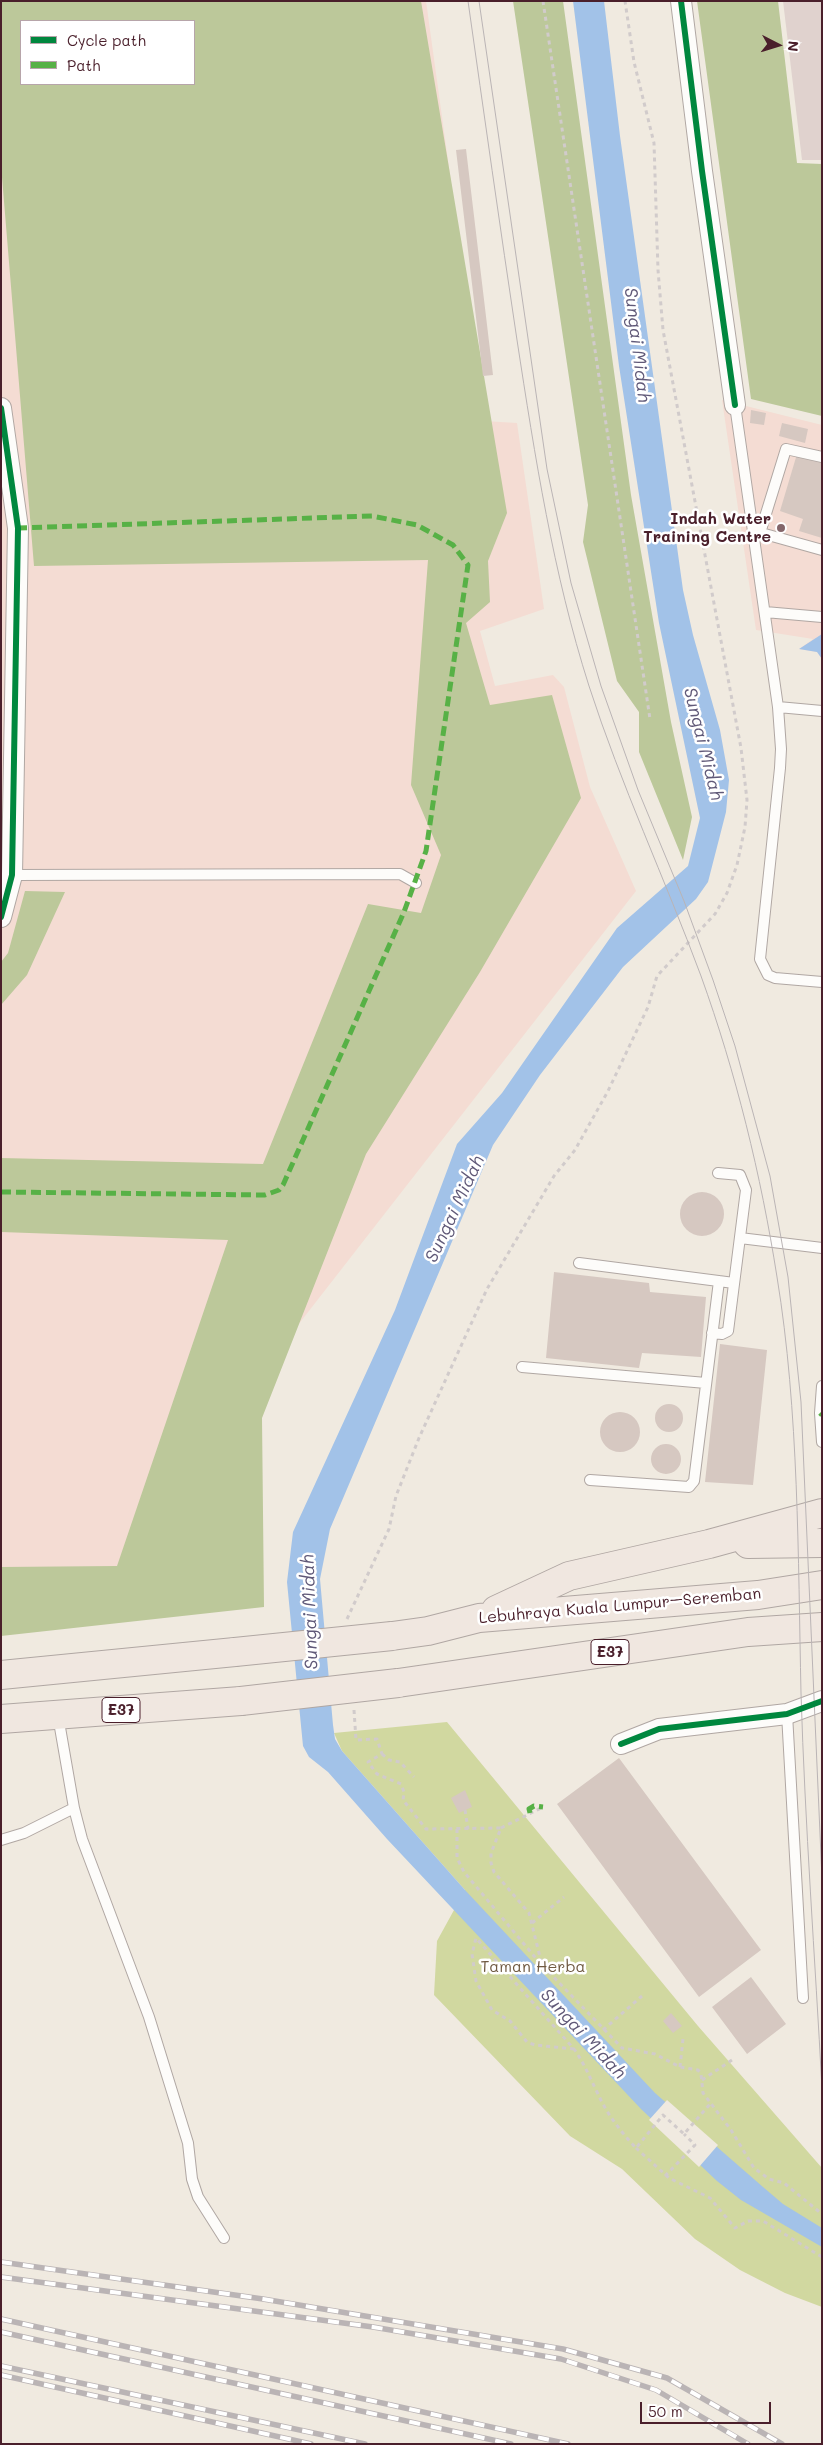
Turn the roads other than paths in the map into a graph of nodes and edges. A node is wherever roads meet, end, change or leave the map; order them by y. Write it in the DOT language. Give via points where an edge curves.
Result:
graph roads {
  1 [pos="681,1"];
  2 [pos="735,405"];
  3 [pos="1,408"];
  4 [pos="822,457"];
  5 [pos="9,528"];
  6 [pos="757,532"];
  7 [pos="822,550"];
  8 [pos="764,612"];
  9 [pos="822,618"];
  10 [pos="778,707"];
  11 [pos="822,711"];
  12 [pos="12,874"];
  13 [pos="416,883"];
  14 [pos="1,917"];
  15 [pos="822,982"];
  16 [pos="718,1173"];
  17 [pos="740,1238"];
  18 [pos="822,1248"];
  19 [pos="579,1264"];
  20 [pos="718,1281"];
  21 [pos="734,1283"];
  22 [pos="712,1333"];
  23 [pos="522,1367"];
  24 [pos="706,1383"];
  25 [pos="822,1386"];
  26 [pos="822,1442"];
  27 [pos="590,1480"];
  28 [pos="822,1513"];
  29 [pos="822,1543"];
  30 [pos="709,1544"];
  31 [pos="822,1585"];
  32 [pos="479,1618"];
  33 [pos="822,1627"];
  34 [pos="1,1675"];
  35 [pos="822,1701"];
  36 [pos="787,1714"];
  37 [pos="58,1715"];
  38 [pos="1,1719"];
  39 [pos="621,1744"];
  40 [pos="74,1808"];
  41 [pos="1,1840"];
  42 [pos="802,1998"];
  43 [pos="224,2238"];
  1 -- 2 [label="street"];
  2 -- 6 [label="lane"];
  3 -- 5 [label="street"];
  4 -- 6 [label="lane" via="786,449"];
  5 -- 12 [label="street"];
  6 -- 7 [label="lane"];
  6 -- 8 [label="lane"];
  8 -- 9 [label="lane"];
  8 -- 10 [label="lane"];
  10 -- 11 [label="lane"];
  10 -- 15 [label="lane" via="782,749 760,959 768,975 775,978"];
  12 -- 13 [label="lane" via="400,874"];
  12 -- 14 [label="street"];
  16 -- 17 [label="lane" via="740,1175 746,1190"];
  17 -- 18 [label="lane"];
  17 -- 21 [label="lane"];
  19 -- 20 [label="lane"];
  20 -- 21 [label="lane"];
  20 -- 22 [label="lane"];
  21 -- 22 [label="lane" via="728,1331"];
  22 -- 24 [label="lane"];
  23 -- 24 [label="lane"];
  24 -- 27 [label="lane" via="696,1474 688,1488"];
  25 -- 26 [label="lane"];
  28 -- 30 [label="highway"];
  29 -- 30 [label="highway"];
  30 -- 32 [label="highway" via="569,1576"];
  31 -- 32 [label="highway, Lebuhraya Kuala Lumpur–Seremban" via="758,1595"];
  32 -- 34 [label="highway, Lebuhraya Kuala Lumpur–Seremban, bridge" via="392,1636"];
  33 -- 37 [label="highway, E37, bridge" via="748,1632 398,1683 241,1701"];
  35 -- 36 [label="street"];
  36 -- 39 [label="street" via="659,1729"];
  36 -- 42 [label="lane"];
  37 -- 38 [label="highway, E37"];
  37 -- 40 [label="lane"];
  40 -- 41 [label="lane" via="24,1833"];
  40 -- 43 [label="lane" via="82,1839 149,2017 188,2143 192,2179 198,2197"];
}
